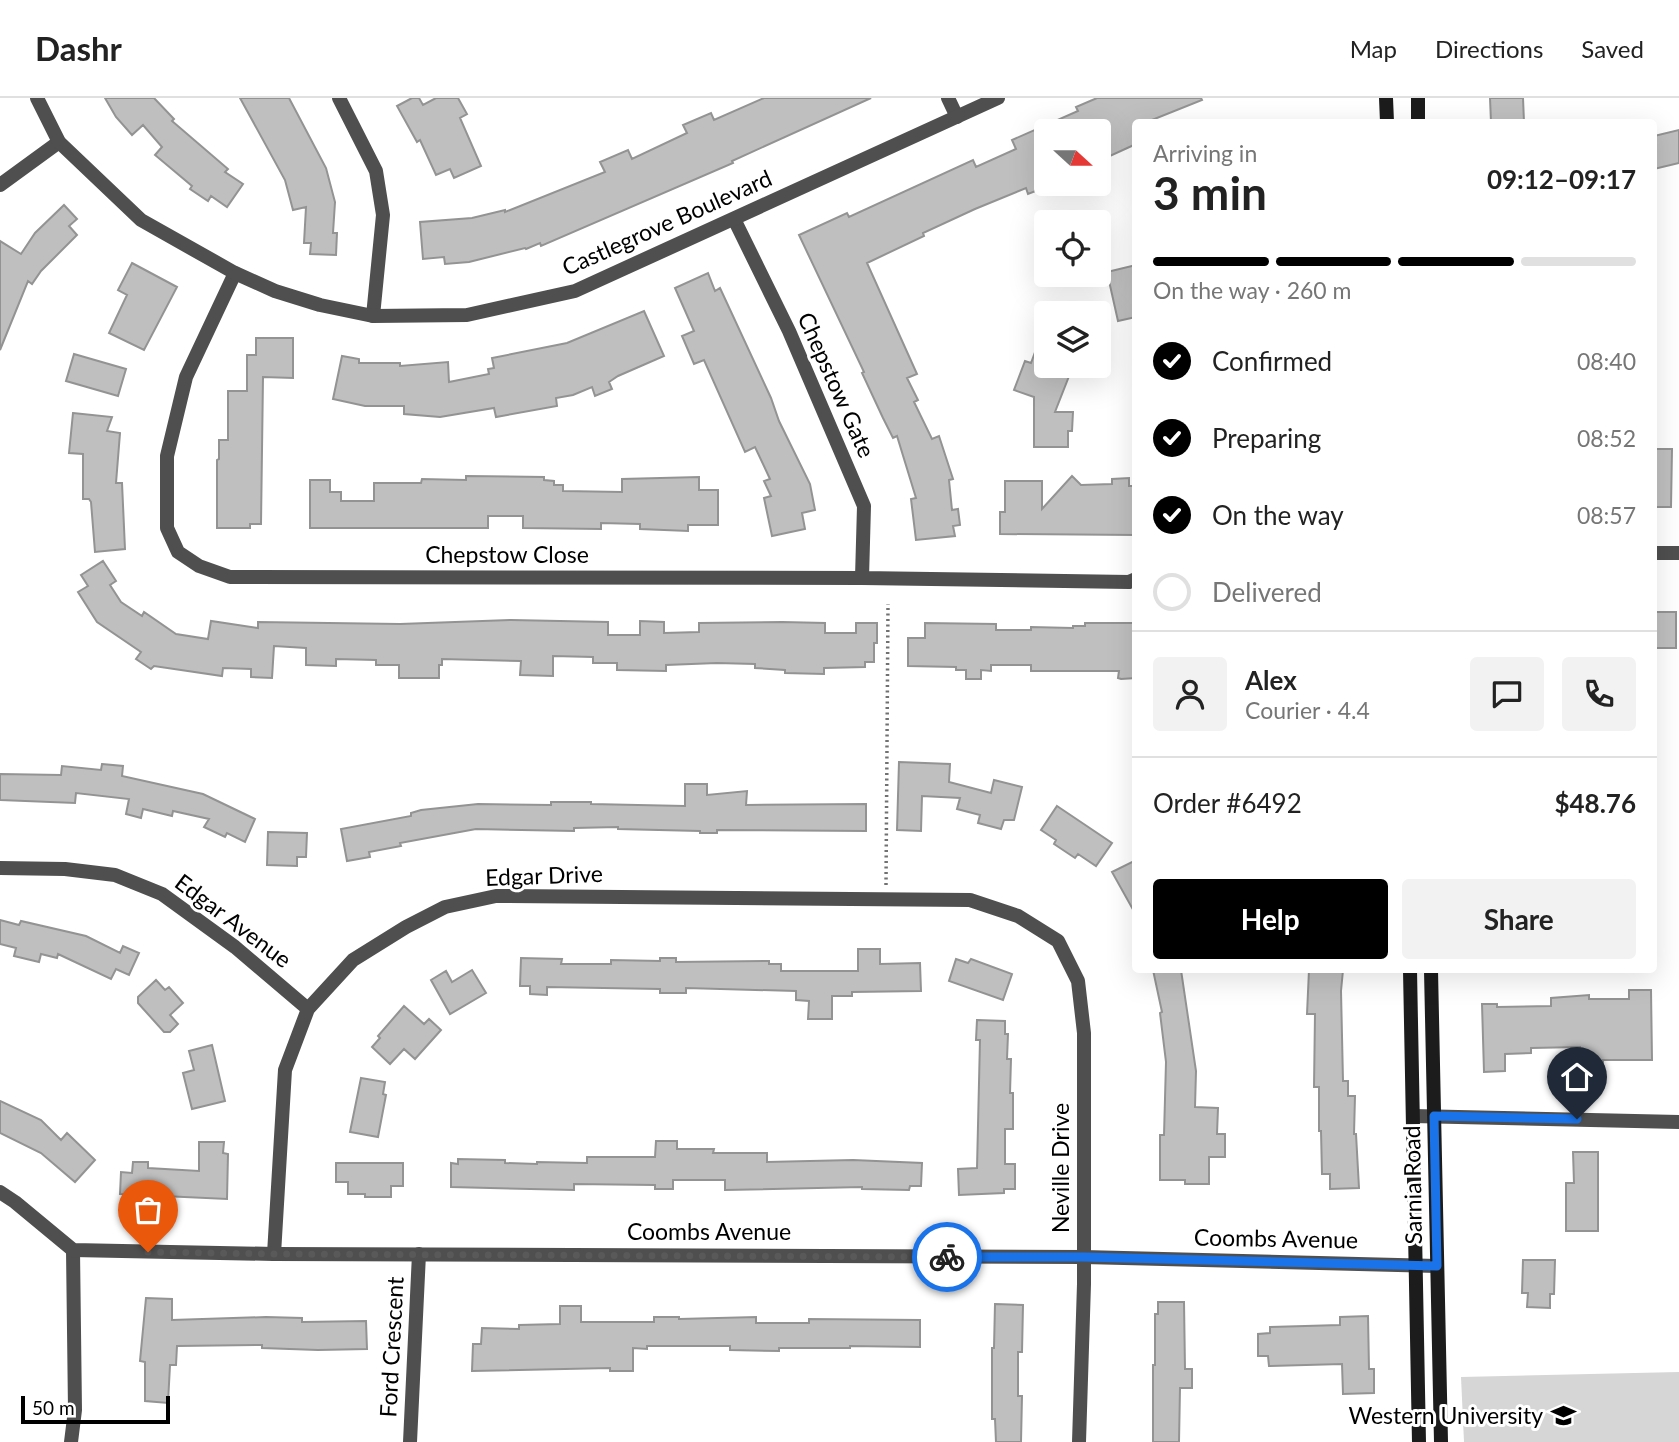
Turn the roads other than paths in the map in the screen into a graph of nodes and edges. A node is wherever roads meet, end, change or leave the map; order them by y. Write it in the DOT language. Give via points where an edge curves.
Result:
graph roads {
  1 [pos="37,98"];
  2 [pos="339,98"];
  3 [pos="948,98"];
  4 [pos="998,98"];
  5 [pos="1386,98"];
  6 [pos="1418,98"];
  7 [pos="957,117"];
  8 [pos="1387,119"];
  9 [pos="1418,119"];
  10 [pos="59,142"];
  11 [pos="0,185"];
  12 [pos="734,219"];
  13 [pos="235,273"];
  14 [pos="373,316"];
  15 [pos="1657,553"];
  16 [pos="1679,554"];
  17 [pos="862,578"];
  18 [pos="1132,581"];
  19 [pos="0,868"];
  20 [pos="1058,941"];
  21 [pos="1410,973"];
  22 [pos="1431,973"];
  23 [pos="308,1009"];
  24 [pos="1413,1116"];
  25 [pos="1434,1116"];
  26 [pos="1679,1122"];
  27 [pos="0,1192"];
  28 [pos="73,1250"];
  29 [pos="274,1254"];
  30 [pos="419,1254"];
  31 [pos="1084,1257"];
  32 [pos="1415,1265"];
  33 [pos="1437,1266"];
  34 [pos="71,1442"];
  35 [pos="410,1442"];
  36 [pos="1079,1442"];
  37 [pos="1419,1442"];
  38 [pos="1441,1442"];
  1 -- 10 [label="street, Castlegrove Boulevard"];
  2 -- 14 [label="street" via="376,171 383,215"];
  3 -- 7 [label="street"];
  4 -- 7 [label="street, Castlegrove Boulevard"];
  5 -- 8 [label="main road"];
  6 -- 9 [label="main road"];
  7 -- 12 [label="street, Castlegrove Boulevard"];
  10 -- 11 [label="street"];
  10 -- 13 [label="street, Castlegrove Boulevard" via="141,220"];
  12 -- 14 [label="street, Castlegrove Boulevard" via="575,291 467,315"];
  12 -- 17 [label="street, Chepstow Gate" via="789,331 864,506"];
  13 -- 14 [label="street, Castlegrove Boulevard" via="275,291"];
  13 -- 17 [label="street, Chepstow Close" via="186,377 167,456 167,528 178,552 198,566 230,577"];
  15 -- 16 [label="street"];
  17 -- 18 [label="street, Chepstow Close"];
  19 -- 23 [label="street, Edgar Avenue" via="115,875 162,894"];
  20 -- 23 [label="street, Edgar Drive" via="1018,916 970,900 496,896 445,907 406,927 353,960"];
  20 -- 31 [label="street, Neville Drive" via="1078,981 1084,1033"];
  21 -- 24 [label="main road, Sarnia Road"];
  22 -- 25 [label="main road, Sarnia Road"];
  23 -- 29 [label="street, Edgar Drive" via="285,1070"];
  24 -- 25 [label="street"];
  24 -- 32 [label="main road, Sarnia Road"];
  25 -- 26 [label="street"];
  25 -- 33 [label="main road, Sarnia Road"];
  27 -- 28 [label="street"];
  28 -- 29 [label="street, Coombs Avenue"];
  28 -- 34 [label="street" via="75,1430"];
  29 -- 30 [label="street, Coombs Avenue"];
  30 -- 31 [label="street, Coombs Avenue"];
  30 -- 35 [label="street, Ford Crescent"];
  31 -- 32 [label="street, Coombs Avenue"];
  31 -- 36 [label="street, Neville Drive"];
  32 -- 33 [label="street, Coombs Avenue"];
  32 -- 37 [label="main road, Sarnia Road"];
  33 -- 38 [label="main road, Sarnia Road"];
}
